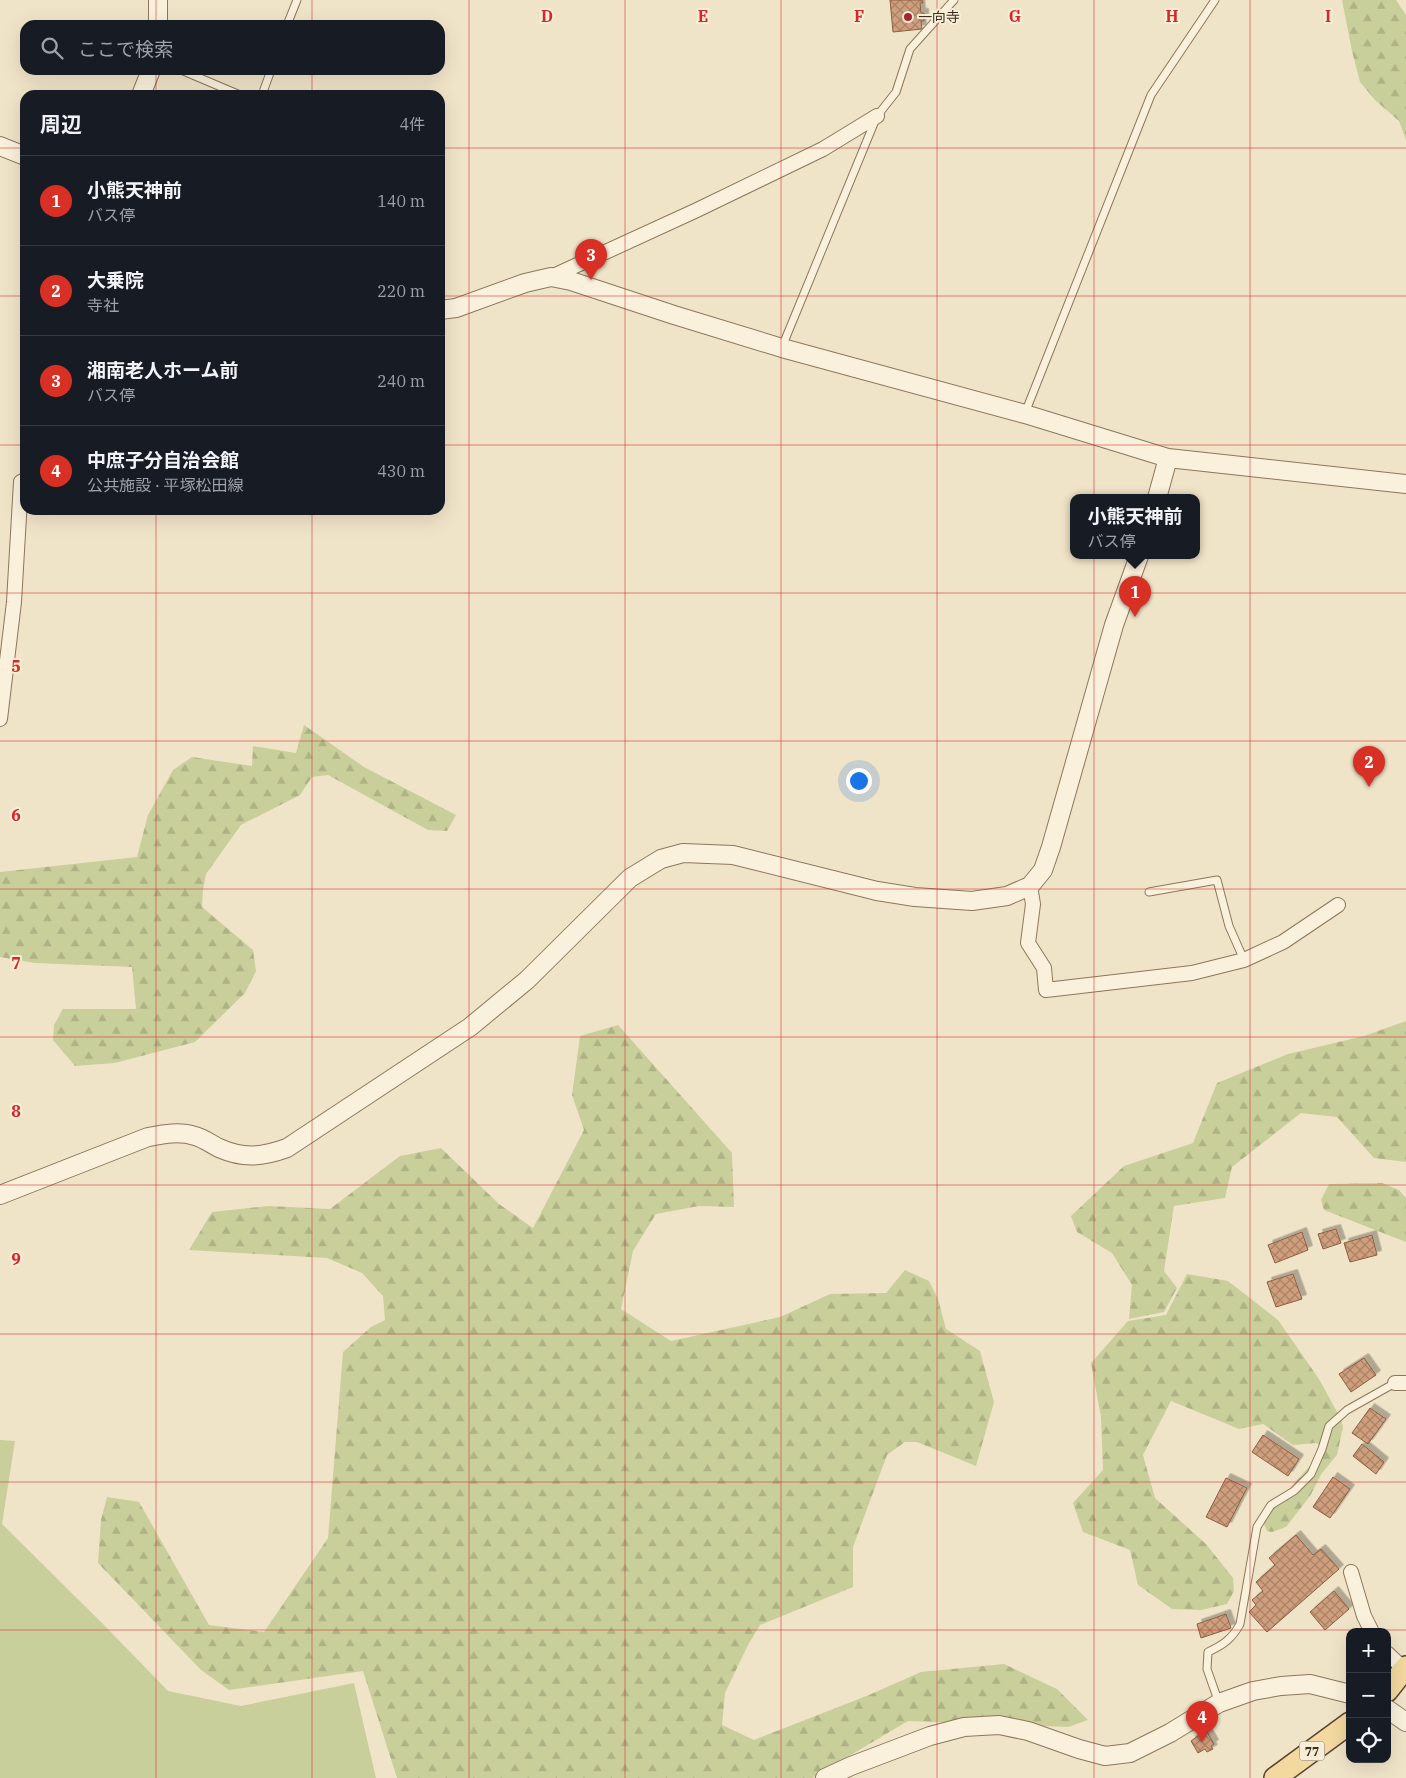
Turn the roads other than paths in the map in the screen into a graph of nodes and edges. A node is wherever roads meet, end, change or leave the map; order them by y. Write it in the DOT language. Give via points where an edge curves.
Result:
graph roads {
  1 [pos="158,0"];
  2 [pos="297,0"];
  3 [pos="954,0"];
  4 [pos="1215,0"];
  5 [pos="158,20"];
  6 [pos="290,20"];
  7 [pos="149,75"];
  8 [pos="193,75"];
  9 [pos="269,75"];
  10 [pos="143,90"];
  11 [pos="228,90"];
  12 [pos="264,90"];
  13 [pos="877,116"];
  14 [pos="0,146"];
  15 [pos="20,154"];
  16 [pos="551,277"];
  17 [pos="445,309"];
  18 [pos="782,348"];
  19 [pos="1025,414"];
  20 [pos="1168,458"];
  21 [pos="1406,484"];
  22 [pos="1158,494"];
  23 [pos="20,499"];
  24 [pos="1138,559"];
  25 [pos="0,720"];
  26 [pos="1030,886"];
  27 [pos="1149,892"];
  28 [pos="1338,905"];
  29 [pos="1244,960"];
  30 [pos="0,1195"];
  31 [pos="1400,1383"];
  32 [pos="1351,1572"];
  33 [pos="1370,1628"];
  34 [pos="1391,1656"];
  35 [pos="1405,1668"];
  36 [pos="1391,1686"];
  37 [pos="1346,1693"];
  38 [pos="1219,1703"];
  39 [pos="1391,1711"];
  40 [pos="1406,1722"];
  41 [pos="1346,1726"];
  42 [pos="825,1778"];
  43 [pos="1275,1778"];
  1 -- 5 [label="street"];
  2 -- 6 [label="lane"];
  3 -- 13 [label="lane" via="910,49 896,92"];
  4 -- 19 [label="lane" via="1151,94"];
  7 -- 10 [label="street"];
  8 -- 11 [label="lane"];
  9 -- 12 [label="lane"];
  13 -- 16 [label="street" via="823,149"];
  13 -- 18 [label="lane"];
  14 -- 15 [label="street"];
  16 -- 17 [label="street"];
  16 -- 18 [label="street"];
  18 -- 19 [label="street"];
  19 -- 20 [label="street"];
  20 -- 21 [label="street"];
  20 -- 22 [label="street"];
  23 -- 25 [label="street" via="14,602"];
  24 -- 26 [label="street" via="1114,625 1051,847 1043,870"];
  26 -- 29 [label="street" via="1033,904 1028,943 1044,968 1046,990 1192,973"];
  26 -- 30 [label="street" via="1007,896 972,902 877,891 733,855 683,853 661,858 630,878 528,980 470,1027 287,1148 268,1155 240,1155 196,1136 166,1133 148,1137"];
  27 -- 29 [label="lane" via="1217,880 1229,926"];
  28 -- 29 [label="street" via="1283,942"];
  31 -- 38 [label="lane" via="1347,1410 1328,1426 1311,1474 1294,1491 1270,1505 1257,1527 1240,1624 1226,1643 1208,1652 1207,1669"];
  32 -- 33 [label="street"];
  34 -- 35 [label="street"];
  35 -- 36 [label="main road"];
  37 -- 38 [label="street" via="1310,1684 1281,1686 1253,1691"];
  38 -- 42 [label="street" via="1130,1753 1105,1756 1028,1731 999,1726 964,1727 930,1736"];
  39 -- 40 [label="street"];
  41 -- 43 [label="main road, 77"];
}
